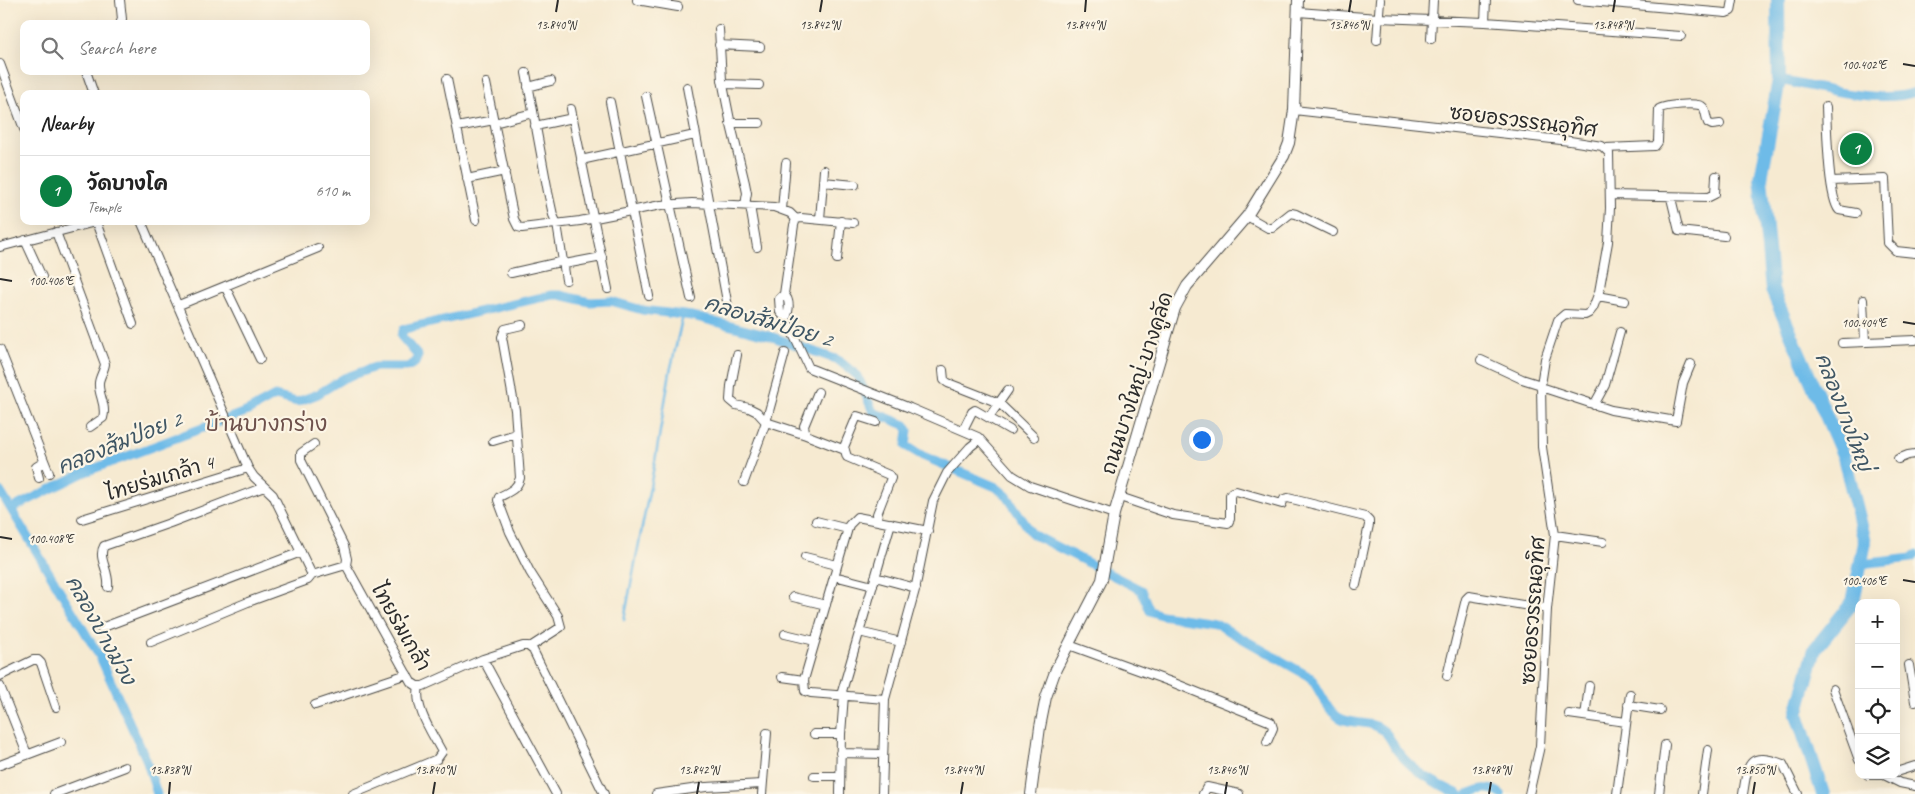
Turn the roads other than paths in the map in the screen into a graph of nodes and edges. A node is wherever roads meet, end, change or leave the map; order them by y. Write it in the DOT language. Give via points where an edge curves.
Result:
graph roads {
  1 [pos="120,0"];
  2 [pos="637,0"];
  3 [pos="1298,0"];
  4 [pos="1380,0"];
  5 [pos="1434,0"];
  6 [pos="1486,0"];
  7 [pos="1578,0"];
  8 [pos="1686,0"];
  9 [pos="1733,0"];
  10 [pos="1591,1"];
  11 [pos="1638,2"];
  12 [pos="678,7"];
  13 [pos="1685,9"];
  14 [pos="1298,12"];
  15 [pos="1378,18"];
  16 [pos="122,20"];
  17 [pos="1432,20"];
  18 [pos="1485,22"];
  19 [pos="719,29"];
  20 [pos="1680,36"];
  21 [pos="1431,39"];
  22 [pos="1377,40"];
  23 [pos="719,45"];
  24 [pos="760,47"];
  25 [pos="0,64"];
  26 [pos="526,73"];
  27 [pos="87,75"];
  28 [pos="447,79"];
  29 [pos="552,82"];
  30 [pos="486,83"];
  31 [pos="723,84"];
  32 [pos="759,85"];
  33 [pos="528,86"];
  34 [pos="687,87"];
  35 [pos="93,90"];
  36 [pos="646,96"];
  37 [pos="610,102"];
  38 [pos="1826,107"];
  39 [pos="571,109"];
  40 [pos="1294,110"];
  41 [pos="533,113"];
  42 [pos="20,118"];
  43 [pos="573,118"];
  44 [pos="494,121"];
  45 [pos="730,123"];
  46 [pos="760,123"];
  47 [pos="1720,124"];
  48 [pos="535,126"];
  49 [pos="457,127"];
  50 [pos="695,135"];
  51 [pos="657,143"];
  52 [pos="1605,148"];
  53 [pos="620,151"];
  54 [pos="581,160"];
  55 [pos="786,163"];
  56 [pos="504,170"];
  57 [pos="824,170"];
  58 [pos="1716,176"];
  59 [pos="467,179"];
  60 [pos="1832,181"];
  61 [pos="823,182"];
  62 [pos="855,185"];
  63 [pos="1610,195"];
  64 [pos="1671,198"];
  65 [pos="669,204"];
  66 [pos="708,204"];
  67 [pos="747,206"];
  68 [pos="632,210"];
  69 [pos="782,210"];
  70 [pos="1856,213"];
  71 [pos="1247,216"];
  72 [pos="593,218"];
  73 [pos="796,219"];
  74 [pos="820,219"];
  75 [pos="476,220"];
  76 [pos="841,221"];
  77 [pos="853,223"];
  78 [pos="557,224"];
  79 [pos="85,225"];
  80 [pos="98,225"];
  81 [pos="144,225"];
  82 [pos="56,232"];
  83 [pos="1334,232"];
  84 [pos="1724,236"];
  85 [pos="25,240"];
  86 [pos="0,247"];
  87 [pos="757,247"];
  88 [pos="318,248"];
  89 [pos="1915,254"];
  90 [pos="602,257"];
  91 [pos="837,259"];
  92 [pos="564,263"];
  93 [pos="511,273"];
  94 [pos="42,277"];
  95 [pos="566,280"];
  96 [pos="225,286"];
  97 [pos="608,288"];
  98 [pos="649,296"];
  99 [pos="1598,296"];
  100 [pos="691,298"];
  101 [pos="1863,300"];
  102 [pos="1625,301"];
  103 [pos="179,305"];
  104 [pos="729,312"];
  105 [pos="133,324"];
  106 [pos="522,325"];
  107 [pos="1620,332"];
  108 [pos="1915,340"];
  109 [pos="1842,342"];
  110 [pos="1865,342"];
  111 [pos="0,348"];
  112 [pos="785,353"];
  113 [pos="738,355"];
  114 [pos="260,359"];
  115 [pos="1481,360"];
  116 [pos="1691,364"];
  117 [pos="943,370"];
  118 [pos="1541,386"];
  119 [pos="1008,390"];
  120 [pos="818,392"];
  121 [pos="999,403"];
  122 [pos="1594,405"];
  123 [pos="989,417"];
  124 [pos="766,422"];
  125 [pos="876,422"];
  126 [pos="90,426"];
  127 [pos="963,430"];
  128 [pos="1010,430"];
  129 [pos="516,434"];
  130 [pos="806,435"];
  131 [pos="1034,438"];
  132 [pos="980,440"];
  133 [pos="493,441"];
  134 [pos="314,444"];
  135 [pos="845,450"];
  136 [pos="1915,454"];
  137 [pos="1898,459"];
  138 [pos="44,462"];
  139 [pos="248,468"];
  140 [pos="49,473"];
  141 [pos="38,478"];
  142 [pos="744,482"];
  143 [pos="264,487"];
  144 [pos="1120,497"];
  145 [pos="1114,514"];
  146 [pos="82,519"];
  147 [pos="816,521"];
  148 [pos="878,521"];
  149 [pos="891,524"];
  150 [pos="848,529"];
  151 [pos="928,531"];
  152 [pos="1555,535"];
  153 [pos="1602,542"];
  154 [pos="301,552"];
  155 [pos="805,557"];
  156 [pos="346,565"];
  157 [pos="837,565"];
  158 [pos="312,575"];
  159 [pos="834,576"];
  160 [pos="876,577"];
  161 [pos="1356,585"];
  162 [pos="873,586"];
  163 [pos="108,587"];
  164 [pos="916,588"];
  165 [pos="793,597"];
  166 [pos="826,605"];
  167 [pos="1547,609"];
  168 [pos="101,628"];
  169 [pos="859,632"];
  170 [pos="785,634"];
  171 [pos="815,641"];
  172 [pos="151,642"];
  173 [pos="901,642"];
  174 [pos="1069,645"];
  175 [pos="530,647"];
  176 [pos="483,659"];
  177 [pos="1909,665"];
  178 [pos="407,674"];
  179 [pos="0,676"];
  180 [pos="1447,676"];
  181 [pos="782,677"];
  182 [pos="804,680"];
  183 [pos="0,686"];
  184 [pos="419,686"];
  185 [pos="1589,686"];
  186 [pos="1833,689"];
  187 [pos="1630,694"];
  188 [pos="842,695"];
  189 [pos="885,699"];
  190 [pos="1915,702"];
  191 [pos="315,705"];
  192 [pos="1628,705"];
  193 [pos="56,707"];
  194 [pos="1660,710"];
  195 [pos="1569,714"];
  196 [pos="1585,716"];
  197 [pos="1626,722"];
  198 [pos="767,733"];
  199 [pos="814,734"];
  200 [pos="841,734"];
  201 [pos="61,742"];
  202 [pos="1267,742"];
  203 [pos="1666,745"];
  204 [pos="1855,749"];
  205 [pos="1708,750"];
  206 [pos="27,754"];
  207 [pos="840,754"];
  208 [pos="883,754"];
  209 [pos="0,765"];
  210 [pos="1915,766"];
  211 [pos="125,767"];
  212 [pos="1900,771"];
  213 [pos="814,776"];
  214 [pos="840,776"];
  215 [pos="1892,779"];
  216 [pos="762,784"];
  217 [pos="1915,786"];
  218 [pos="54,794"];
  219 [pos="353,794"];
  220 [pos="556,794"];
  221 [pos="604,794"];
  222 [pos="656,794"];
  223 [pos="762,794"];
  224 [pos="840,794"];
  225 [pos="882,794"];
  226 [pos="1031,794"];
  227 [pos="1203,794"];
  228 [pos="1239,794"];
  229 [pos="1529,794"];
  230 [pos="1617,794"];
  231 [pos="1659,794"];
  232 [pos="1702,794"];
  233 [pos="1743,794"];
  234 [pos="1798,794"];
  1 -- 16 [label="street"];
  2 -- 12 [label="street"];
  3 -- 14 [label="street, ถนนบางใหญ่-บางคูลัด"];
  4 -- 15 [label="street"];
  5 -- 17 [label="street"];
  6 -- 18 [label="street"];
  7 -- 10 [label="street"];
  8 -- 13 [label="street"];
  9 -- 13 [label="street" via="1729,13"];
  10 -- 11 [label="street"];
  11 -- 13 [label="street"];
  14 -- 15 [label="street"];
  14 -- 40 [label="street, ถนนบางใหญ่-บางคูลัด"];
  15 -- 17 [label="street"];
  15 -- 22 [label="street"];
  17 -- 18 [label="street"];
  17 -- 21 [label="street"];
  18 -- 20 [label="street"];
  19 -- 23 [label="street"];
  23 -- 24 [label="street"];
  23 -- 31 [label="street"];
  25 -- 42 [label="street"];
  26 -- 33 [label="street"];
  27 -- 35 [label="street"];
  28 -- 49 [label="street"];
  29 -- 33 [label="street"];
  30 -- 44 [label="street"];
  31 -- 32 [label="street"];
  31 -- 45 [label="street"];
  33 -- 41 [label="street"];
  34 -- 50 [label="street"];
  36 -- 51 [label="street"];
  37 -- 53 [label="street"];
  38 -- 60 [label="street"];
  39 -- 43 [label="street"];
  40 -- 52 [label="street, ซอยอรวรรณอุทิศ"];
  40 -- 71 [label="street, ถนนบางใหญ่-บางคูลัด" via="1284,156"];
  41 -- 44 [label="street"];
  41 -- 48 [label="street"];
  43 -- 48 [label="street"];
  43 -- 54 [label="street"];
  44 -- 49 [label="street"];
  44 -- 56 [label="street"];
  45 -- 46 [label="street"];
  45 -- 67 [label="street" via="745,183"];
  47 -- 52 [label="street" via="1708,123 1704,109 1699,105 1667,106 1659,109 1658,142 1655,146"];
  48 -- 78 [label="street"];
  49 -- 59 [label="street"];
  50 -- 51 [label="street"];
  50 -- 66 [label="street"];
  51 -- 53 [label="street"];
  51 -- 65 [label="street"];
  52 -- 63 [label="street, ซอยอรวรรณอุทิศ" via="1610,158"];
  53 -- 54 [label="street"];
  53 -- 68 [label="street"];
  54 -- 72 [label="street"];
  55 -- 69 [label="street"];
  56 -- 59 [label="street"];
  56 -- 78 [label="street" via="515,224 522,228"];
  57 -- 61 [label="street"];
  58 -- 64 [label="street" via="1714,196"];
  59 -- 75 [label="street"];
  60 -- 70 [label="street" via="1837,208"];
  60 -- 89 [label="street" via="1885,179 1888,243 1896,251"];
  61 -- 62 [label="street"];
  61 -- 74 [label="street"];
  63 -- 64 [label="street"];
  63 -- 99 [label="street, ซอยอรวรรณอุทิศ" via="1608,242"];
  64 -- 84 [label="street" via="1679,231"];
  65 -- 66 [label="street"];
  65 -- 68 [label="street"];
  65 -- 100 [label="street"];
  66 -- 67 [label="street"];
  66 -- 104 [label="street"];
  67 -- 69 [label="street"];
  67 -- 87 [label="street"];
  68 -- 72 [label="street"];
  68 -- 98 [label="street"];
  69 -- 73 [label="street"];
  71 -- 83 [label="street" via="1272,228 1291,213"];
  71 -- 144 [label="street, ถนนบางใหญ่-บางคูลัด" via="1187,286 1176,308"];
  72 -- 78 [label="street"];
  72 -- 90 [label="street"];
  73 -- 74 [label="street"];
  73 -- 127 [label="street" via="784,294 779,300 780,312 809,368"];
  74 -- 76 [label="street"];
  76 -- 77 [label="street"];
  76 -- 91 [label="street"];
  78 -- 92 [label="street"];
  79 -- 82 [label="street"];
  80 -- 105 [label="street"];
  81 -- 103 [label="street"];
  82 -- 85 [label="street"];
  82 -- 126 [label="street" via="106,364 99,380 105,408 103,418"];
  85 -- 86 [label="street"];
  85 -- 94 [label="street"];
  88 -- 96 [label="street"];
  90 -- 92 [label="street"];
  90 -- 97 [label="street"];
  92 -- 93 [label="street"];
  92 -- 95 [label="street"];
  96 -- 103 [label="street"];
  96 -- 114 [label="street"];
  99 -- 102 [label="street"];
  99 -- 118 [label="street, ซอยอรวรรณอุทิศ" via="1589,313 1565,314 1558,320 1544,359"];
  101 -- 110 [label="street"];
  103 -- 139 [label="street"];
  106 -- 129 [label="street" via="505,329 502,337"];
  107 -- 122 [label="street" via="1606,384"];
  108 -- 110 [label="street"];
  109 -- 110 [label="street"];
  111 -- 138 [label="street"];
  112 -- 124 [label="street"];
  113 -- 124 [label="street" via="730,400 757,412"];
  115 -- 118 [label="street"];
  116 -- 122 [label="street" via="1682,383 1676,421"];
  117 -- 121 [label="street" via="944,380 948,383"];
  118 -- 122 [label="street"];
  118 -- 152 [label="street, ซอยอรวรรณอุทิศ" via="1542,447"];
  119 -- 121 [label="street"];
  120 -- 130 [label="street" via="804,426"];
  121 -- 123 [label="street"];
  121 -- 131 [label="street"];
  123 -- 127 [label="street" via="975,410"];
  123 -- 128 [label="street"];
  124 -- 130 [label="street"];
  124 -- 142 [label="street"];
  125 -- 135 [label="street" via="858,416"];
  127 -- 132 [label="street"];
  129 -- 133 [label="street"];
  129 -- 175 [label="street" via="520,465 518,485 498,497 498,504 530,572 561,623 561,627"];
  130 -- 135 [label="street"];
  132 -- 145 [label="street" via="1012,475 1030,486"];
  132 -- 151 [label="street" via="970,446 947,473 934,501"];
  134 -- 156 [label="street, ไทยร่มเกล้า" via="301,453 301,460 344,546 348,559"];
  135 -- 148 [label="street" via="847,457 891,478 877,514"];
  136 -- 137 [label="street"];
  138 -- 140 [label="street"];
  138 -- 141 [label="street" via="36,467"];
  139 -- 143 [label="street"];
  139 -- 146 [label="street, ไทยร่มเกล้า 4"];
  143 -- 154 [label="street" via="273,495"];
  143 -- 163 [label="street" via="104,546 101,556 108,572"];
  144 -- 145 [label="street, ถนนบางใหญ่-บางคูลัด"];
  144 -- 161 [label="street" via="1173,514 1228,523 1230,495 1236,491 1282,504 1284,498 1288,498 1365,517 1370,525"];
  145 -- 174 [label="street, ถนนบางใหญ่-บางคูลัด" via="1103,574"];
  147 -- 150 [label="street"];
  148 -- 149 [label="street"];
  148 -- 150 [label="street" via="857,517"];
  149 -- 151 [label="street"];
  149 -- 160 [label="street"];
  150 -- 157 [label="street"];
  151 -- 164 [label="street"];
  152 -- 153 [label="street"];
  152 -- 167 [label="street, ซอยอรวรรณอุทิศ"];
  154 -- 158 [label="street"];
  154 -- 168 [label="street"];
  155 -- 157 [label="street"];
  156 -- 158 [label="street"];
  156 -- 178 [label="street, ไทยร่มเกล้า"];
  157 -- 159 [label="street"];
  158 -- 172 [label="street" via="308,580"];
  159 -- 162 [label="street"];
  159 -- 166 [label="street"];
  160 -- 162 [label="street"];
  160 -- 164 [label="street"];
  162 -- 169 [label="street"];
  164 -- 173 [label="street"];
  165 -- 166 [label="street"];
  166 -- 171 [label="street"];
  167 -- 180 [label="street" via="1468,596"];
  167 -- 229 [label="street, ซอยอรวรรณอุทิศ" via="1540,746"];
  169 -- 173 [label="street"];
  169 -- 188 [label="street"];
  170 -- 171 [label="street"];
  171 -- 182 [label="street"];
  173 -- 189 [label="street"];
  174 -- 202 [label="street" via="1174,682 1272,722 1274,728"];
  174 -- 226 [label="street, ถนนบางใหญ่-บางคูลัด" via="1046,697"];
  175 -- 176 [label="street, ไทยร่มเกล้า" via="523,646"];
  175 -- 221 [label="street"];
  176 -- 184 [label="street, ไทยร่มเกล้า"];
  176 -- 220 [label="street"];
  177 -- 190 [label="street"];
  178 -- 184 [label="street, ไทยร่มเกล้า"];
  178 -- 191 [label="street"];
  179 -- 193 [label="street" via="38,660"];
  181 -- 182 [label="street"];
  182 -- 188 [label="street" via="806,691"];
  183 -- 206 [label="street"];
  184 -- 219 [label="street" via="419,706 442,752 440,756"];
  185 -- 196 [label="street"];
  186 -- 204 [label="street"];
  187 -- 192 [label="street"];
  188 -- 189 [label="street"];
  188 -- 200 [label="street"];
  189 -- 208 [label="street"];
  192 -- 194 [label="street"];
  192 -- 197 [label="street"];
  195 -- 196 [label="street"];
  196 -- 197 [label="street"];
  197 -- 230 [label="street"];
  198 -- 216 [label="street"];
  199 -- 200 [label="street"];
  200 -- 207 [label="street"];
  201 -- 206 [label="street"];
  203 -- 231 [label="street"];
  205 -- 232 [label="street"];
  206 -- 209 [label="street"];
  207 -- 208 [label="street"];
  207 -- 214 [label="street"];
  208 -- 225 [label="street"];
  210 -- 212 [label="street"];
  211 -- 218 [label="street"];
  213 -- 214 [label="street"];
  214 -- 224 [label="street"];
  215 -- 217 [label="street"];
  216 -- 222 [label="street"];
  216 -- 223 [label="street"];
  227 -- 228 [label="street" via="1207,787"];
  233 -- 234 [label="street" via="1747,768 1756,759 1782,764"];
}
